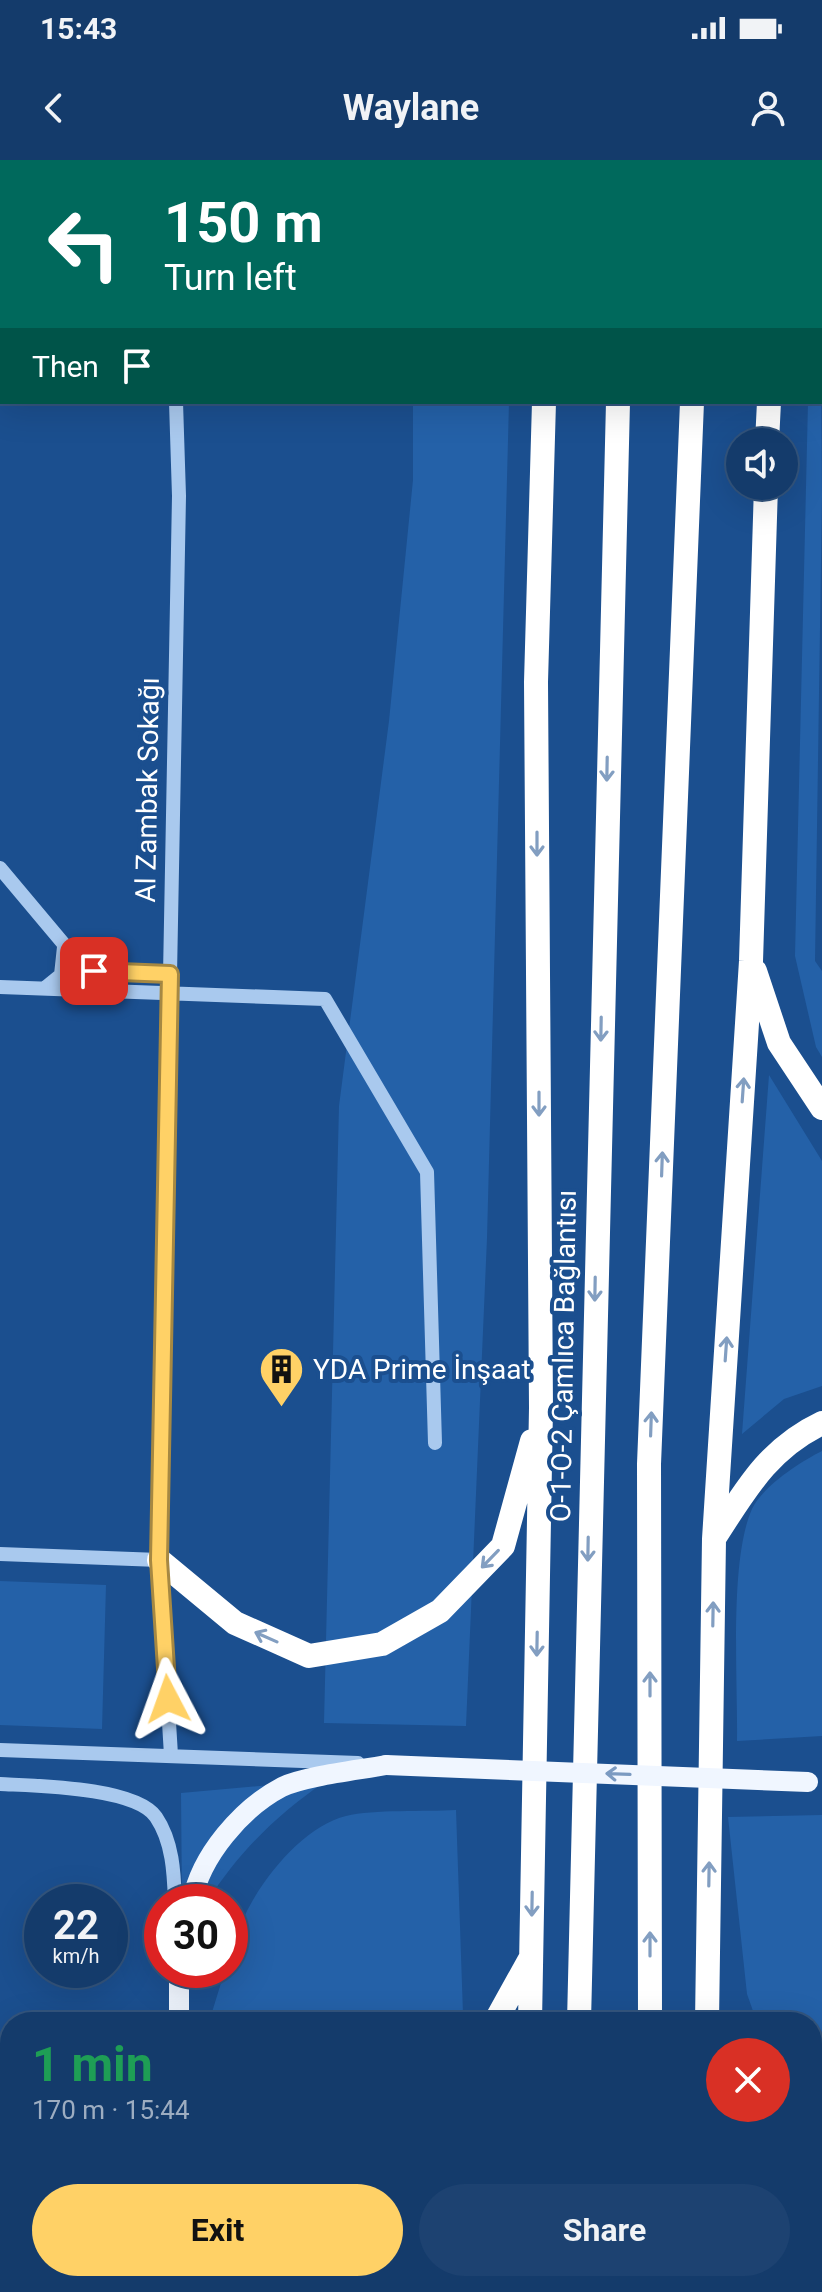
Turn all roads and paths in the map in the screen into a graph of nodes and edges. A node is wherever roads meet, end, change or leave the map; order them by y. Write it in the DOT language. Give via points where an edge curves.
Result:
graph roads {
  1 [pos="176,404"];
  2 [pos="544,404"];
  3 [pos="618,404"];
  4 [pos="692,404"];
  5 [pos="769,404"];
  6 [pos="768,428"];
  7 [pos="766,500"];
  8 [pos="0,868"];
  9 [pos="64,947"];
  10 [pos="751,961"];
  11 [pos="170,974"];
  12 [pos="0,987"];
  13 [pos="45,988"];
  14 [pos="170,992"];
  15 [pos="822,1108"];
  16 [pos="541,1408"];
  17 [pos="822,1423"];
  18 [pos="435,1443"];
  19 [pos="714,1539"];
  20 [pos="0,1554"];
  21 [pos="159,1560"];
  22 [pos="0,1750"];
  23 [pos="171,1755"];
  24 [pos="386,1765"];
  25 [pos="817,1781"];
  26 [pos="0,1784"];
  27 [pos="175,1884"];
  28 [pos="196,1884"];
  29 [pos="531,1957"];
  30 [pos="178,1988"];
  31 [pos="179,2012"];
  32 [pos="501,2012"];
  33 [pos="530,2012"];
  34 [pos="579,2012"];
  35 [pos="650,2012"];
  36 [pos="709,2012"];
  1 -- 11 [label="street, Al Zambak Sokağı"];
  2 -- 16 [label="highway, one-way" via="536,682"];
  3 -- 34 [label="highway, O-1-O-2 Çamlıca Bağlantısı, one-way"];
  35 -- 4 [label="highway, one-way" via="649,1464"];
  5 -- 6 [label="highway"];
  7 -- 10 [label="highway"];
  8 -- 9 [label="street"];
  9 -- 11 [label="street" via="94,971"];
  9 -- 13 [label="street" via="61,975"];
  10 -- 15 [label="highway" via="779,1043"];
  19 -- 10 [label="highway, one-way"];
  11 -- 14 [label="street, Al Zambak Sokağı"];
  12 -- 13 [label="street"];
  13 -- 14 [label="street"];
  14 -- 18 [label="street" via="325,999 419,1158 427,1172"];
  14 -- 21 [label="street, Al Zambak Sokağı"];
  16 -- 21 [label="highway, one-way" via="503,1546 440,1611 382,1644 309,1656 235,1623"];
  16 -- 29 [label="highway, one-way"];
  17 -- 19 [label="highway" via="794,1436 757,1473"];
  36 -- 19 [label="highway, one-way"];
  20 -- 21 [label="street"];
  21 -- 23 [label="street, Al Zambak Sokağı"];
  22 -- 23 [label="street"];
  23 -- 24 [label="street"];
  25 -- 24 [label="main road, one-way, bridge"];
  24 -- 28 [label="main road" via="284,1786 247,1812 217,1847"];
  26 -- 27 [label="street" via="115,1794 155,1815 174,1861"];
  29 -- 32 [label="highway"];
  29 -- 33 [label="highway"];
  30 -- 31 [label="main road"];
}
